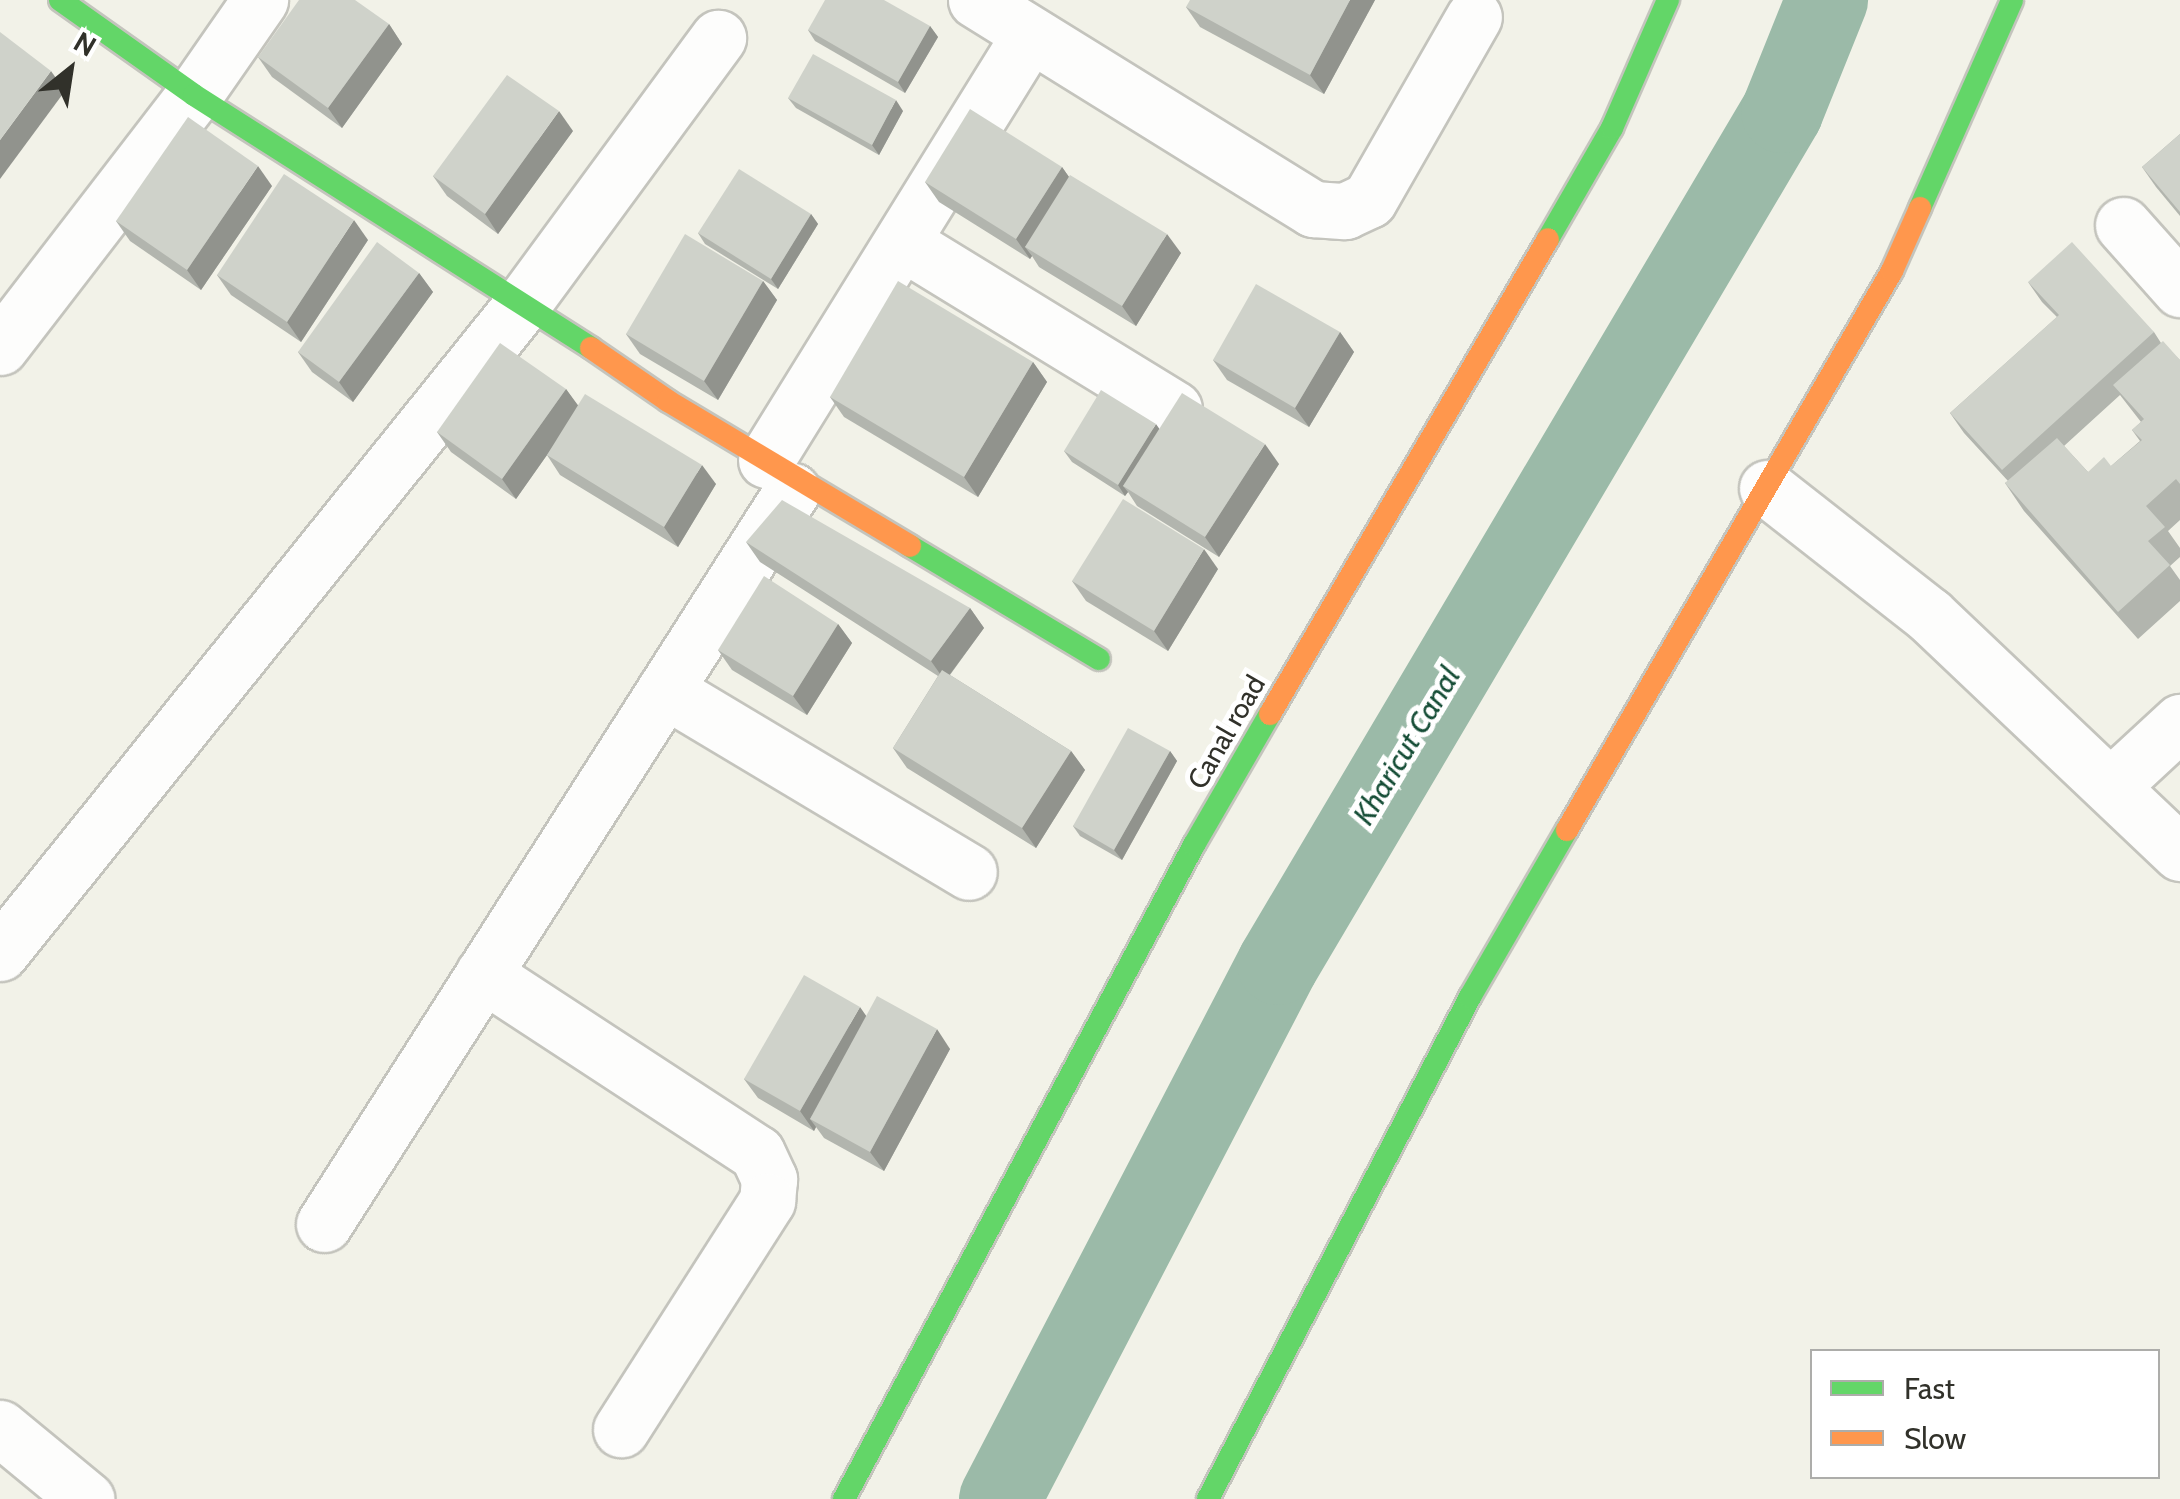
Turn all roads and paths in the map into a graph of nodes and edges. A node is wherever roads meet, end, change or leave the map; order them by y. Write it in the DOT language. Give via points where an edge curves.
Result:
graph roads {
  1 [pos="60,0"];
  2 [pos="260,0"];
  3 [pos="976,0"];
  4 [pos="1668,0"];
  5 [pos="2012,0"];
  6 [pos="1474,18"];
  7 [pos="1030,34"];
  8 [pos="718,38"];
  9 [pos="194,95"];
  10 [pos="2123,225"];
  11 [pos="902,242"];
  12 [pos="2180,289"];
  13 [pos="524,302"];
  14 [pos="0,348"];
  15 [pos="1174,409"];
  16 [pos="783,470"];
  17 [pos="1767,488"];
  18 [pos="1100,660"];
  19 [pos="665,690"];
  20 [pos="2180,722"];
  21 [pos="2112,785"];
  22 [pos="2180,853"];
  23 [pos="969,872"];
  24 [pos="0,953"];
  25 [pos="483,974"];
  26 [pos="324,1224"];
  27 [pos="0,1428"];
  28 [pos="620,1429"];
  29 [pos="86,1499"];
  30 [pos="844,1499"];
  31 [pos="1208,1499"];
  1 -- 9 [label="street"];
  2 -- 9 [label="street"];
  3 -- 7 [label="street"];
  4 -- 30 [label="street, Canal road" via="1612,128 1194,845"];
  5 -- 17 [label="street" via="1892,271"];
  6 -- 7 [label="street" via="1369,200 1345,211 1313,209"];
  7 -- 11 [label="street"];
  8 -- 13 [label="street"];
  9 -- 13 [label="street"];
  9 -- 14 [label="street"];
  10 -- 12 [label="street"];
  11 -- 15 [label="street"];
  11 -- 16 [label="street"];
  13 -- 16 [label="street"];
  13 -- 24 [label="street"];
  16 -- 18 [label="street"];
  16 -- 19 [label="street"];
  17 -- 21 [label="street" via="1929,615"];
  17 -- 31 [label="street" via="1470,997"];
  19 -- 23 [label="street"];
  19 -- 25 [label="street"];
  20 -- 21 [label="street"];
  21 -- 22 [label="street"];
  25 -- 26 [label="street"];
  25 -- 28 [label="street" via="756,1153 769,1180 768,1201"];
  27 -- 29 [label="street"];
}
